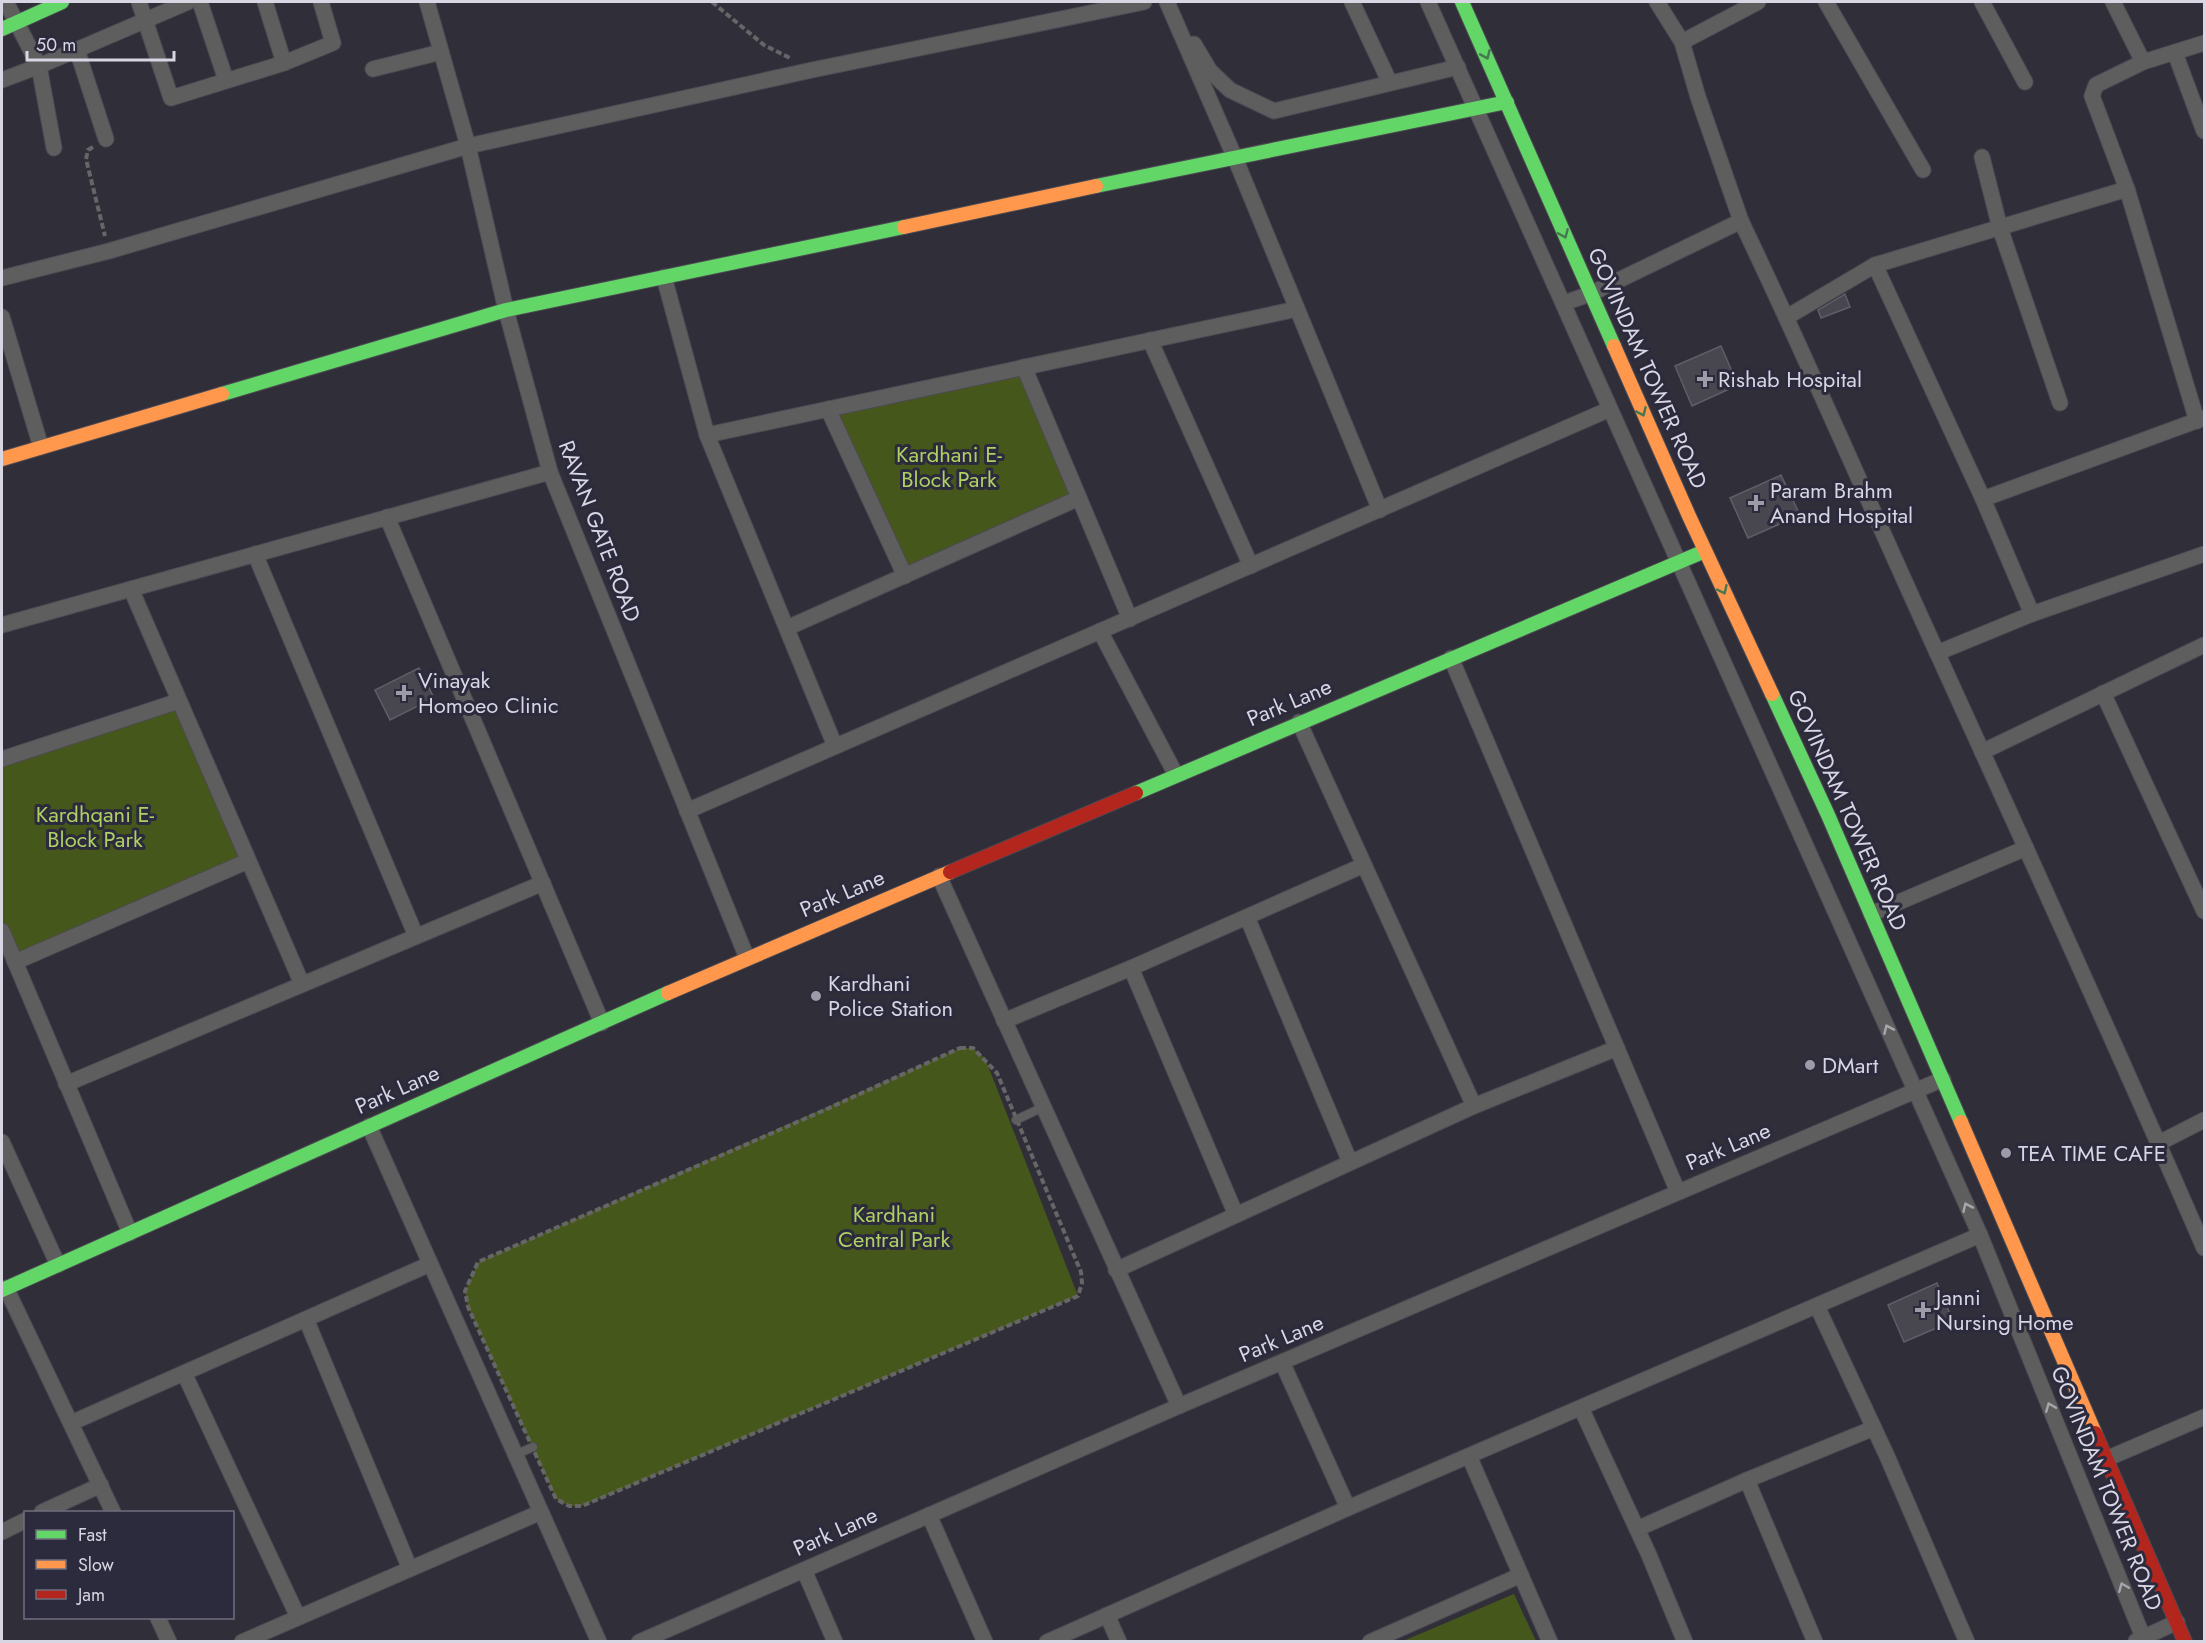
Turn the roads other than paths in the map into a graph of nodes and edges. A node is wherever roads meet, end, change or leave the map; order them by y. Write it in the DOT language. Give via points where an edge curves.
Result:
graph roads {
  1 [pos="6,2"];
  2 [pos="62,2"];
  3 [pos="139,2"];
  4 [pos="189,2"];
  5 [pos="200,2"];
  6 [pos="266,2"];
  7 [pos="321,2"];
  8 [pos="427,2"];
  9 [pos="1144,2"];
  10 [pos="1167,2"];
  11 [pos="1175,2"];
  12 [pos="1352,2"];
  13 [pos="1428,2"];
  14 [pos="1462,2"];
  15 [pos="1657,2"];
  16 [pos="1758,2"];
  17 [pos="1826,2"];
  18 [pos="1982,2"];
  19 [pos="2113,2"];
  20 [pos="146,20"];
  21 [pos="16,22"];
  22 [pos="2,29"];
  23 [pos="1682,42"];
  24 [pos="2205,43"];
  25 [pos="77,50"];
  26 [pos="441,52"];
  27 [pos="2175,53"];
  28 [pos="2143,62"];
  29 [pos="284,63"];
  30 [pos="39,66"];
  31 [pos="1458,67"];
  32 [pos="373,69"];
  33 [pos="2,80"];
  34 [pos="226,80"];
  35 [pos="2025,82"];
  36 [pos="1390,83"];
  37 [pos="1507,102"];
  38 [pos="1475,107"];
  39 [pos="2205,131"];
  40 [pos="106,139"];
  41 [pos="468,146"];
  42 [pos="54,148"];
  43 [pos="1982,157"];
  44 [pos="1235,158"];
  45 [pos="1923,170"];
  46 [pos="2127,189"];
  47 [pos="1741,221"];
  48 [pos="2000,228"];
  49 [pos="1875,265"];
  50 [pos="664,277"];
  51 [pos="2,279"];
  52 [pos="1590,294"];
  53 [pos="1564,303"];
  54 [pos="1297,309"];
  55 [pos="506,310"];
  56 [pos="2,317"];
  57 [pos="1787,317"];
  58 [pos="1150,340"];
  59 [pos="1024,367"];
  60 [pos="2060,403"];
  61 [pos="828,409"];
  62 [pos="1610,409"];
  63 [pos="2201,419"];
  64 [pos="707,435"];
  65 [pos="41,447"];
  66 [pos="2,459"];
  67 [pos="550,472"];
  68 [pos="1079,498"];
  69 [pos="1983,499"];
  70 [pos="1380,510"];
  71 [pos="387,517"];
  72 [pos="1705,551"];
  73 [pos="255,554"];
  74 [pos="2205,554"];
  75 [pos="1678,562"];
  76 [pos="1251,566"];
  77 [pos="904,576"];
  78 [pos="131,589"];
  79 [pos="2032,614"];
  80 [pos="1130,619"];
  81 [pos="2,625"];
  82 [pos="787,628"];
  83 [pos="1100,632"];
  84 [pos="2205,645"];
  85 [pos="1937,653"];
  86 [pos="1451,658"];
  87 [pos="2103,693"];
  88 [pos="179,701"];
  89 [pos="1299,723"];
  90 [pos="835,746"];
  91 [pos="1982,752"];
  92 [pos="2,759"];
  93 [pos="1176,775"];
  94 [pos="687,811"];
  95 [pos="2026,848"];
  96 [pos="248,861"];
  97 [pos="1364,865"];
  98 [pos="939,876"];
  99 [pos="543,883"];
  100 [pos="2205,911"];
  101 [pos="1871,914"];
  102 [pos="1247,917"];
  103 [pos="2,931"];
  104 [pos="416,936"];
  105 [pos="747,958"];
  106 [pos="15,962"];
  107 [pos="1131,968"];
  108 [pos="302,984"];
  109 [pos="1004,1021"];
  110 [pos="602,1023"];
  111 [pos="1617,1048"];
  112 [pos="1943,1079"];
  113 [pos="66,1084"];
  114 [pos="1915,1091"];
  115 [pos="1474,1106"];
  116 [pos="1043,1107"];
  117 [pos="1016,1120"];
  118 [pos="2205,1120"];
  119 [pos="369,1126"];
  120 [pos="2,1142"];
  121 [pos="2159,1143"];
  122 [pos="1350,1162"];
  123 [pos="1678,1192"];
  124 [pos="1236,1215"];
  125 [pos="129,1233"];
  126 [pos="1980,1235"];
  127 [pos="2205,1248"];
  128 [pos="430,1264"];
  129 [pos="58,1265"];
  130 [pos="1116,1270"];
  131 [pos="4,1289"];
  132 [pos="1817,1306"];
  133 [pos="306,1319"];
  134 [pos="1282,1362"];
  135 [pos="184,1373"];
  136 [pos="1179,1406"];
  137 [pos="1581,1408"];
  138 [pos="2205,1417"];
  139 [pos="71,1423"];
  140 [pos="1874,1428"];
  141 [pos="533,1447"];
  142 [pos="515,1455"];
  143 [pos="1469,1456"];
  144 [pos="2106,1459"];
  145 [pos="1747,1480"];
  146 [pos="101,1485"];
  147 [pos="1348,1508"];
  148 [pos="44,1511"];
  149 [pos="113,1511"];
  150 [pos="541,1512"];
  151 [pos="929,1515"];
  152 [pos="24,1521"];
  153 [pos="1637,1529"];
  154 [pos="2,1532"];
  155 [pos="410,1569"];
  156 [pos="804,1570"];
  157 [pos="1521,1575"];
  158 [pos="1107,1615"];
  159 [pos="298,1617"];
  160 [pos="159,1619"];
  161 [pos="2177,1622"];
  162 [pos="2141,1640"];
  163 [pos="168,1641"];
  164 [pos="242,1641"];
  165 [pos="599,1641"];
  166 [pos="639,1641"];
  167 [pos="835,1641"];
  168 [pos="985,1641"];
  169 [pos="1047,1641"];
  170 [pos="1119,1641"];
  171 [pos="1370,1641"];
  172 [pos="1550,1641"];
  173 [pos="1685,1641"];
  174 [pos="1815,1641"];
  175 [pos="1967,1641"];
  176 [pos="2185,1641"];
  1 -- 21 [label="street"];
  2 -- 21 [label="street"];
  3 -- 20 [label="street"];
  4 -- 20 [label="street"];
  5 -- 34 [label="street"];
  6 -- 29 [label="street"];
  7 -- 29 [label="street" via="333,43"];
  8 -- 26 [label="street, RAVAN GATE ROAD"];
  9 -- 41 [label="street"];
  10 -- 44 [label="street"];
  11 -- 36 [label="street" via="1210,71 1230,90 1274,111"];
  12 -- 36 [label="street"];
  13 -- 31 [label="street, GOVINDAM TOWER ROAD"];
  14 -- 37 [label="street, GOVINDAM TOWER ROAD, one-way"];
  15 -- 23 [label="street"];
  16 -- 23 [label="street"];
  17 -- 45 [label="street"];
  18 -- 35 [label="street"];
  19 -- 28 [label="street"];
  20 -- 25 [label="street"];
  20 -- 34 [label="street" via="171,98"];
  21 -- 22 [label="street"];
  21 -- 30 [label="street"];
  23 -- 47 [label="street"];
  24 -- 27 [label="street"];
  25 -- 30 [label="street"];
  25 -- 40 [label="street"];
  26 -- 32 [label="street"];
  26 -- 41 [label="street, RAVAN GATE ROAD"];
  27 -- 28 [label="street"];
  27 -- 39 [label="street"];
  28 -- 46 [label="street" via="2096,85 2092,96"];
  29 -- 34 [label="street"];
  30 -- 33 [label="street"];
  30 -- 42 [label="street"];
  31 -- 36 [label="street"];
  31 -- 38 [label="street, GOVINDAM TOWER ROAD"];
  37 -- 38 [label="street"];
  37 -- 52 [label="street, GOVINDAM TOWER ROAD, one-way"];
  38 -- 44 [label="street"];
  38 -- 53 [label="street, GOVINDAM TOWER ROAD"];
  41 -- 51 [label="street"];
  41 -- 55 [label="street, RAVAN GATE ROAD"];
  43 -- 48 [label="street"];
  44 -- 50 [label="street"];
  44 -- 54 [label="street"];
  46 -- 48 [label="street"];
  46 -- 63 [label="street"];
  47 -- 52 [label="street"];
  47 -- 57 [label="street"];
  48 -- 49 [label="street"];
  48 -- 60 [label="street"];
  49 -- 57 [label="street"];
  49 -- 69 [label="street"];
  50 -- 55 [label="street"];
  50 -- 64 [label="street"];
  52 -- 53 [label="street"];
  52 -- 72 [label="street, GOVINDAM TOWER ROAD, one-way"];
  53 -- 62 [label="street, GOVINDAM TOWER ROAD"];
  54 -- 58 [label="street"];
  54 -- 70 [label="street"];
  55 -- 65 [label="street"];
  55 -- 67 [label="street, RAVAN GATE ROAD"];
  56 -- 65 [label="street"];
  57 -- 85 [label="street"];
  58 -- 59 [label="street"];
  58 -- 76 [label="street"];
  59 -- 61 [label="street"];
  59 -- 68 [label="street"];
  61 -- 64 [label="street"];
  61 -- 77 [label="street"];
  62 -- 70 [label="street"];
  62 -- 75 [label="street, GOVINDAM TOWER ROAD"];
  63 -- 69 [label="street"];
  64 -- 82 [label="street"];
  65 -- 66 [label="street"];
  67 -- 71 [label="street"];
  67 -- 94 [label="street, RAVAN GATE ROAD"];
  68 -- 77 [label="street"];
  68 -- 80 [label="street"];
  69 -- 79 [label="street"];
  70 -- 76 [label="street"];
  71 -- 73 [label="street"];
  71 -- 99 [label="street"];
  72 -- 75 [label="street, Park Lane"];
  72 -- 101 [label="street, GOVINDAM TOWER ROAD, one-way"];
  73 -- 78 [label="street"];
  73 -- 104 [label="street"];
  74 -- 79 [label="street"];
  75 -- 86 [label="street, Park Lane"];
  114 -- 75 [label="street, GOVINDAM TOWER ROAD, one-way"];
  76 -- 80 [label="street"];
  77 -- 82 [label="street"];
  78 -- 81 [label="street"];
  78 -- 88 [label="street"];
  79 -- 85 [label="street"];
  80 -- 83 [label="street"];
  82 -- 90 [label="street"];
  83 -- 90 [label="street"];
  83 -- 93 [label="street"];
  84 -- 87 [label="street"];
  85 -- 91 [label="street"];
  86 -- 89 [label="street, Park Lane"];
  86 -- 111 [label="street"];
  87 -- 91 [label="street"];
  87 -- 100 [label="street"];
  88 -- 92 [label="street"];
  88 -- 96 [label="street"];
  89 -- 93 [label="street, Park Lane"];
  89 -- 97 [label="street"];
  90 -- 94 [label="street"];
  91 -- 95 [label="street"];
  93 -- 98 [label="street, Park Lane"];
  94 -- 105 [label="street, RAVAN GATE ROAD"];
  95 -- 101 [label="street"];
  95 -- 121 [label="street"];
  96 -- 106 [label="street"];
  96 -- 108 [label="street"];
  97 -- 102 [label="street"];
  97 -- 115 [label="street"];
  98 -- 105 [label="street, Park Lane"];
  98 -- 109 [label="street"];
  99 -- 104 [label="street"];
  99 -- 110 [label="street"];
  101 -- 112 [label="street, GOVINDAM TOWER ROAD"];
  102 -- 107 [label="street"];
  102 -- 122 [label="street"];
  103 -- 106 [label="street"];
  104 -- 108 [label="street"];
  105 -- 110 [label="street, Park Lane"];
  106 -- 113 [label="street"];
  107 -- 109 [label="street"];
  107 -- 124 [label="street"];
  108 -- 113 [label="street"];
  109 -- 116 [label="street"];
  110 -- 119 [label="street, Park Lane"];
  111 -- 115 [label="street"];
  111 -- 123 [label="street"];
  112 -- 114 [label="street, Park Lane"];
  112 -- 144 [label="street, GOVINDAM TOWER ROAD"];
  113 -- 125 [label="street"];
  114 -- 123 [label="street, Park Lane"];
  126 -- 114 [label="street, GOVINDAM TOWER ROAD, one-way"];
  115 -- 122 [label="street"];
  116 -- 117 [label="lane"];
  116 -- 130 [label="street"];
  118 -- 121 [label="street"];
  119 -- 125 [label="street, Park Lane"];
  119 -- 128 [label="street"];
  120 -- 129 [label="street"];
  121 -- 127 [label="street"];
  122 -- 124 [label="street"];
  123 -- 134 [label="street, Park Lane"];
  124 -- 130 [label="street"];
  125 -- 129 [label="street, Park Lane"];
  126 -- 132 [label="street"];
  162 -- 126 [label="street, GOVINDAM TOWER ROAD, one-way"];
  128 -- 133 [label="street"];
  128 -- 142 [label="street"];
  129 -- 131 [label="street, Park Lane"];
  130 -- 136 [label="street"];
  131 -- 139 [label="street"];
  132 -- 137 [label="street"];
  132 -- 140 [label="street"];
  133 -- 135 [label="street"];
  133 -- 155 [label="street"];
  134 -- 136 [label="street, Park Lane"];
  134 -- 147 [label="street"];
  135 -- 139 [label="street"];
  135 -- 159 [label="street"];
  136 -- 151 [label="street, Park Lane"];
  137 -- 143 [label="street"];
  137 -- 153 [label="street"];
  138 -- 144 [label="street"];
  139 -- 146 [label="street"];
  140 -- 145 [label="street"];
  140 -- 175 [label="street"];
  141 -- 142 [label="lane"];
  142 -- 150 [label="street"];
  143 -- 147 [label="street"];
  143 -- 157 [label="street"];
  144 -- 161 [label="street, GOVINDAM TOWER ROAD"];
  145 -- 153 [label="street"];
  145 -- 174 [label="street"];
  146 -- 148 [label="street"];
  146 -- 149 [label="street"];
  147 -- 158 [label="street"];
  150 -- 155 [label="street"];
  150 -- 165 [label="street"];
  151 -- 156 [label="street, Park Lane"];
  151 -- 168 [label="street"];
  152 -- 154 [label="street"];
  153 -- 173 [label="street"];
  155 -- 159 [label="street"];
  156 -- 166 [label="street, Park Lane"];
  156 -- 167 [label="street"];
  157 -- 171 [label="street"];
  157 -- 172 [label="street"];
  158 -- 169 [label="street"];
  158 -- 170 [label="street"];
  159 -- 164 [label="street"];
  160 -- 163 [label="street"];
  161 -- 162 [label="street"];
  161 -- 176 [label="street, GOVINDAM TOWER ROAD"];
}
